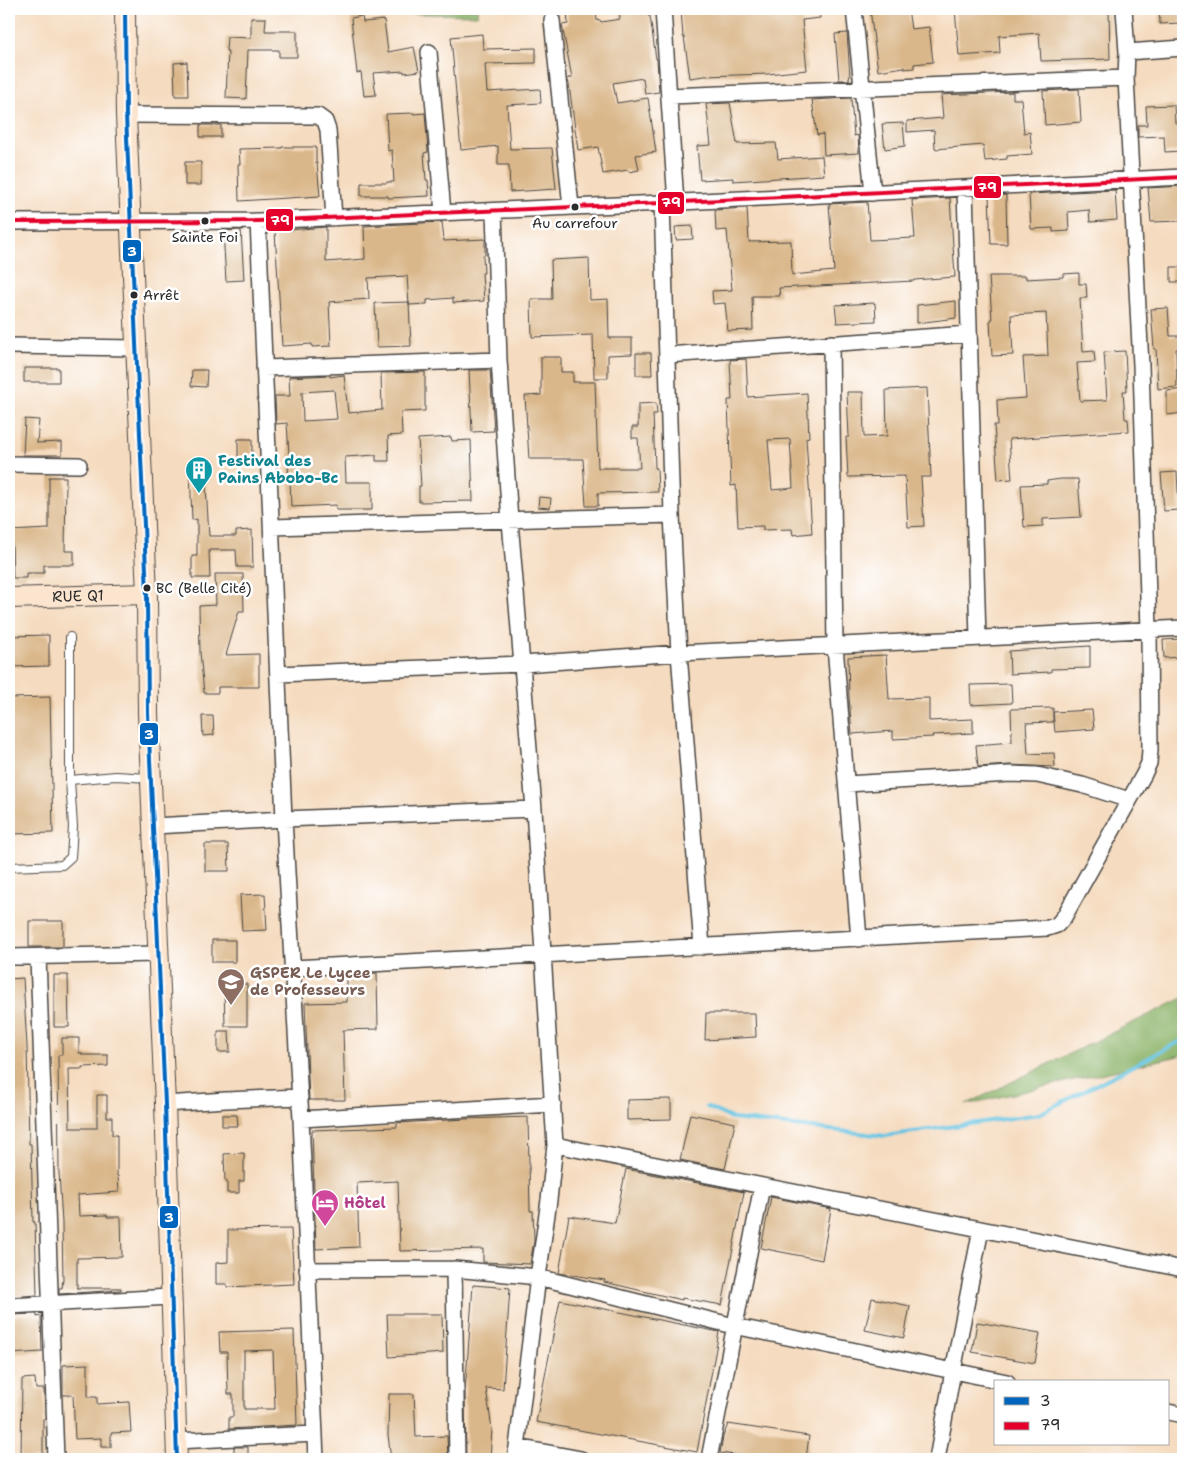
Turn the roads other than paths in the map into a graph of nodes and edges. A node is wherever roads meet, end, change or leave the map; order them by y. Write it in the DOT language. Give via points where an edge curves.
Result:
graph roads {
  1 [pos="125,9"];
  2 [pos="663,9"];
  3 [pos="854,9"];
  4 [pos="1124,9"];
  5 [pos="552,20"];
  6 [pos="1183,48"];
  7 [pos="429,52"];
  8 [pos="1126,52"];
  9 [pos="1126,78"];
  10 [pos="862,88"];
  11 [pos="670,96"];
  12 [pos="126,115"];
  13 [pos="1183,177"];
  14 [pos="1131,180"];
  15 [pos="965,189"];
  16 [pos="873,193"];
  17 [pos="669,203"];
  18 [pos="571,207"];
  19 [pos="494,211"];
  20 [pos="442,213"];
  21 [pos="334,218"];
  22 [pos="258,221"];
  23 [pos="9,222"];
  24 [pos="131,222"];
  25 [pos="969,334"];
  26 [pos="831,343"];
  27 [pos="9,346"];
  28 [pos="136,348"];
  29 [pos="667,355"];
  30 [pos="499,360"];
  31 [pos="264,368"];
  32 [pos="9,464"];
  33 [pos="79,465"];
  34 [pos="672,515"];
  35 [pos="510,521"];
  36 [pos="272,527"];
  37 [pos="147,594"];
  38 [pos="9,598"];
  39 [pos="1183,628"];
  40 [pos="1149,630"];
  41 [pos="70,636"];
  42 [pos="978,638"];
  43 [pos="834,646"];
  44 [pos="679,653"];
  45 [pos="523,664"];
  46 [pos="278,674"];
  47 [pos="151,778"];
  48 [pos="70,780"];
  49 [pos="847,784"];
  50 [pos="1130,800"];
  51 [pos="534,809"];
  52 [pos="284,819"];
  53 [pos="153,826"];
  54 [pos="9,867"];
  55 [pos="859,939"];
  56 [pos="702,947"];
  57 [pos="158,954"];
  58 [pos="544,955"];
  59 [pos="9,957"];
  60 [pos="38,957"];
  61 [pos="293,968"];
  62 [pos="300,1097"];
  63 [pos="165,1104"];
  64 [pos="553,1104"];
  65 [pos="302,1119"];
  66 [pos="555,1145"];
  67 [pos="762,1186"];
  68 [pos="981,1229"];
  69 [pos="454,1269"];
  70 [pos="1183,1269"];
  71 [pos="307,1270"];
  72 [pos="538,1277"];
  73 [pos="170,1297"];
  74 [pos="50,1304"];
  75 [pos="9,1306"];
  76 [pos="734,1326"];
  77 [pos="953,1372"];
  78 [pos="996,1380"];
  79 [pos="1170,1412"];
  80 [pos="1183,1415"];
  81 [pos="315,1434"];
  82 [pos="177,1450"];
  83 [pos="516,1453"];
  84 [pos="56,1459"];
  85 [pos="316,1459"];
  86 [pos="457,1459"];
  87 [pos="581,1459"];
  88 [pos="709,1459"];
  89 [pos="937,1459"];
  1 -- 12 [label="street"];
  2 -- 11 [label="street"];
  3 -- 10 [label="street"];
  4 -- 8 [label="street"];
  5 -- 18 [label="street"];
  6 -- 8 [label="street"];
  7 -- 20 [label="street"];
  8 -- 9 [label="street"];
  9 -- 10 [label="street"];
  9 -- 14 [label="street"];
  10 -- 11 [label="street"];
  10 -- 16 [label="street"];
  11 -- 17 [label="street"];
  12 -- 21 [label="street" via="318,116 325,120 328,130"];
  12 -- 24 [label="street"];
  13 -- 14 [label="street"];
  14 -- 15 [label="street"];
  14 -- 40 [label="street" via="1141,365"];
  15 -- 16 [label="street"];
  15 -- 25 [label="street"];
  16 -- 17 [label="street"];
  17 -- 18 [label="street"];
  17 -- 29 [label="street"];
  18 -- 19 [label="street"];
  19 -- 20 [label="street"];
  19 -- 30 [label="street"];
  20 -- 21 [label="street"];
  21 -- 22 [label="street"];
  22 -- 24 [label="street"];
  22 -- 31 [label="street"];
  23 -- 24 [label="street"];
  24 -- 28 [label="street"];
  25 -- 26 [label="street"];
  25 -- 42 [label="street"];
  26 -- 29 [label="street"];
  26 -- 43 [label="street"];
  27 -- 28 [label="street"];
  28 -- 37 [label="street"];
  29 -- 34 [label="street"];
  30 -- 31 [label="street"];
  30 -- 35 [label="street"];
  31 -- 36 [label="street"];
  32 -- 33 [label="street"];
  34 -- 35 [label="street"];
  34 -- 44 [label="street"];
  35 -- 36 [label="street"];
  35 -- 45 [label="street"];
  36 -- 46 [label="street"];
  37 -- 38 [label="street, RUE Q1"];
  37 -- 47 [label="street"];
  39 -- 40 [label="street"];
  40 -- 42 [label="street"];
  40 -- 50 [label="street" via="1150,750 1148,763"];
  41 -- 48 [label="lane"];
  42 -- 43 [label="street"];
  43 -- 44 [label="street"];
  43 -- 49 [label="street"];
  44 -- 45 [label="street"];
  44 -- 56 [label="street"];
  45 -- 46 [label="street"];
  45 -- 51 [label="street"];
  46 -- 52 [label="street"];
  47 -- 48 [label="lane" via="116,776"];
  47 -- 53 [label="street"];
  48 -- 54 [label="lane" via="71,857 62,865"];
  49 -- 50 [label="street" via="1037,775"];
  49 -- 55 [label="street"];
  50 -- 55 [label="street" via="1064,918 1057,925"];
  51 -- 52 [label="street"];
  51 -- 58 [label="street"];
  52 -- 53 [label="street"];
  52 -- 61 [label="street"];
  53 -- 57 [label="street"];
  55 -- 56 [label="street"];
  56 -- 58 [label="street"];
  57 -- 60 [label="street"];
  57 -- 63 [label="street"];
  58 -- 61 [label="street"];
  58 -- 64 [label="street"];
  59 -- 60 [label="street"];
  60 -- 74 [label="street"];
  61 -- 62 [label="street"];
  62 -- 63 [label="street"];
  62 -- 65 [label="street"];
  63 -- 73 [label="street"];
  64 -- 65 [label="street"];
  64 -- 66 [label="street"];
  65 -- 71 [label="street"];
  66 -- 67 [label="street"];
  66 -- 72 [label="street"];
  67 -- 68 [label="street"];
  67 -- 76 [label="street"];
  68 -- 70 [label="street"];
  68 -- 77 [label="street"];
  69 -- 71 [label="street"];
  69 -- 72 [label="street"];
  69 -- 86 [label="street"];
  71 -- 81 [label="street"];
  72 -- 76 [label="street"];
  72 -- 83 [label="street"];
  73 -- 74 [label="street"];
  73 -- 82 [label="street"];
  74 -- 75 [label="street"];
  74 -- 84 [label="street"];
  76 -- 77 [label="street"];
  76 -- 88 [label="street"];
  77 -- 78 [label="street"];
  77 -- 89 [label="street"];
  79 -- 80 [label="street"];
  81 -- 82 [label="street"];
  81 -- 85 [label="street"];
  83 -- 87 [label="street"];
}
